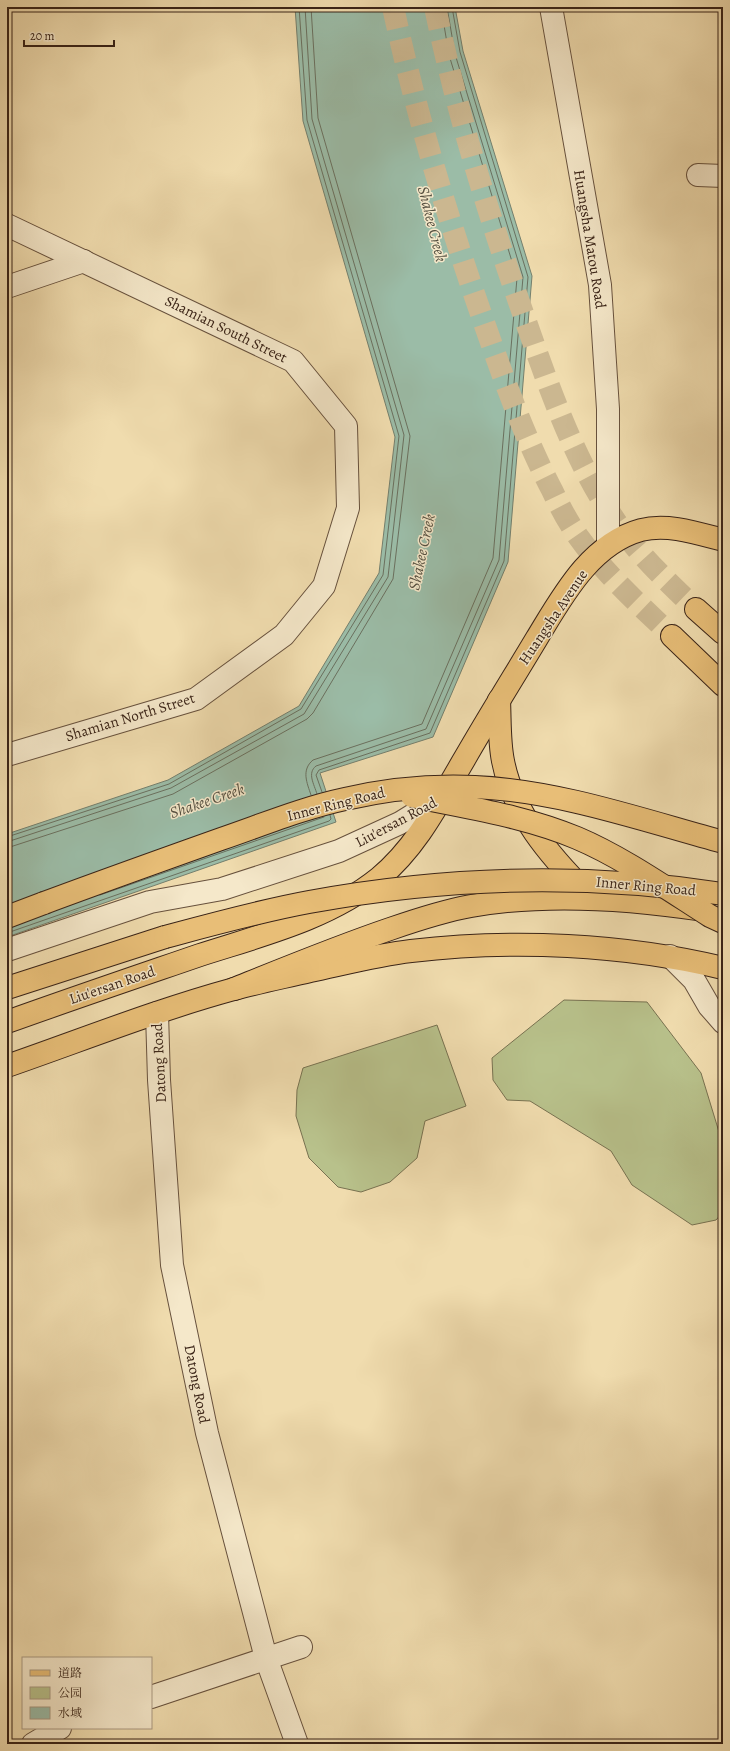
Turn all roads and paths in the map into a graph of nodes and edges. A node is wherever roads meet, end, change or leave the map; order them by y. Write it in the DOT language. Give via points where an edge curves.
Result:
graph roads {
  1 [pos="551,7"];
  2 [pos="698,175"];
  3 [pos="723,176"];
  4 [pos="7,225"];
  5 [pos="84,261"];
  6 [pos="7,288"];
  7 [pos="723,540"];
  8 [pos="608,545"];
  9 [pos="696,609"];
  10 [pos="723,633"];
  11 [pos="284,635"];
  12 [pos="672,636"];
  13 [pos="723,685"];
  14 [pos="499,700"];
  15 [pos="7,755"];
  16 [pos="386,791"];
  17 [pos="442,797"];
  18 [pos="723,842"];
  19 [pos="723,894"];
  20 [pos="594,900"];
  21 [pos="723,912"];
  22 [pos="7,917"];
  23 [pos="723,922"];
  24 [pos="7,950"];
  25 [pos="670,956"];
  26 [pos="723,968"];
  27 [pos="7,988"];
  28 [pos="234,989"];
  29 [pos="157,1013"];
  30 [pos="7,1022"];
  31 [pos="723,1022"];
  32 [pos="7,1066"];
  33 [pos="300,1647"];
  34 [pos="266,1658"];
  35 [pos="152,1697"];
  36 [pos="58,1729"];
  37 [pos="33,1744"];
  38 [pos="297,1744"];
  1 -- 8 [label="street, Huangsha Matou Road" via="600,285 608,408"];
  2 -- 3 [label="street"];
  4 -- 5 [label="street, Shamian South Street"];
  5 -- 6 [label="street"];
  5 -- 11 [label="street, Shamian South Street" via="293,361 346,426 348,508 324,586"];
  7 -- 8 [label="main road, Huangsha Avenue" via="694,532 660,528 640,530"];
  8 -- 14 [label="main road, Huangsha Avenue" via="585,568 558,605"];
  9 -- 10 [label="main road"];
  11 -- 15 [label="street, Shamian North Street" via="196,699"];
  12 -- 13 [label="main road"];
  14 -- 17 [label="main road, Huangsha Avenue"];
  14 -- 20 [label="main road" via="503,762 515,798 537,836"];
  16 -- 18 [label="main road, Inner Ring Road, bridge" via="475,787 535,794 616,812"];
  16 -- 22 [label="main road, Inner Ring Road, bridge" via="344,799 292,814"];
  16 -- 23 [label="main road, bridge" via="527,820 578,838 610,854"];
  17 -- 24 [label="street, Liu'ersan Road" via="400,823 339,851 222,889 150,902"];
  17 -- 30 [label="main road, Liu'ersan Road" via="419,836 405,853 380,877 341,902 291,925"];
  19 -- 27 [label="main road, Inner Ring Road, bridge" via="647,884 577,881 454,883 362,893 254,914 165,937"];
  20 -- 21 [label="main road" via="640,902"];
  20 -- 28 [label="main road" via="557,899 493,903 449,910 367,936"];
  25 -- 26 [label="main road"];
  25 -- 28 [label="main road" via="535,945 450,947 380,956"];
  25 -- 31 [label="street" via="694,980 709,1006"];
  28 -- 29 [label="main road"];
  29 -- 32 [label="main road"];
  29 -- 34 [label="street, Datong Road" via="172,1265 207,1433"];
  33 -- 34 [label="street"];
  34 -- 35 [label="street"];
  34 -- 38 [label="street, Datong Road"];
  36 -- 37 [label="street"];
}
